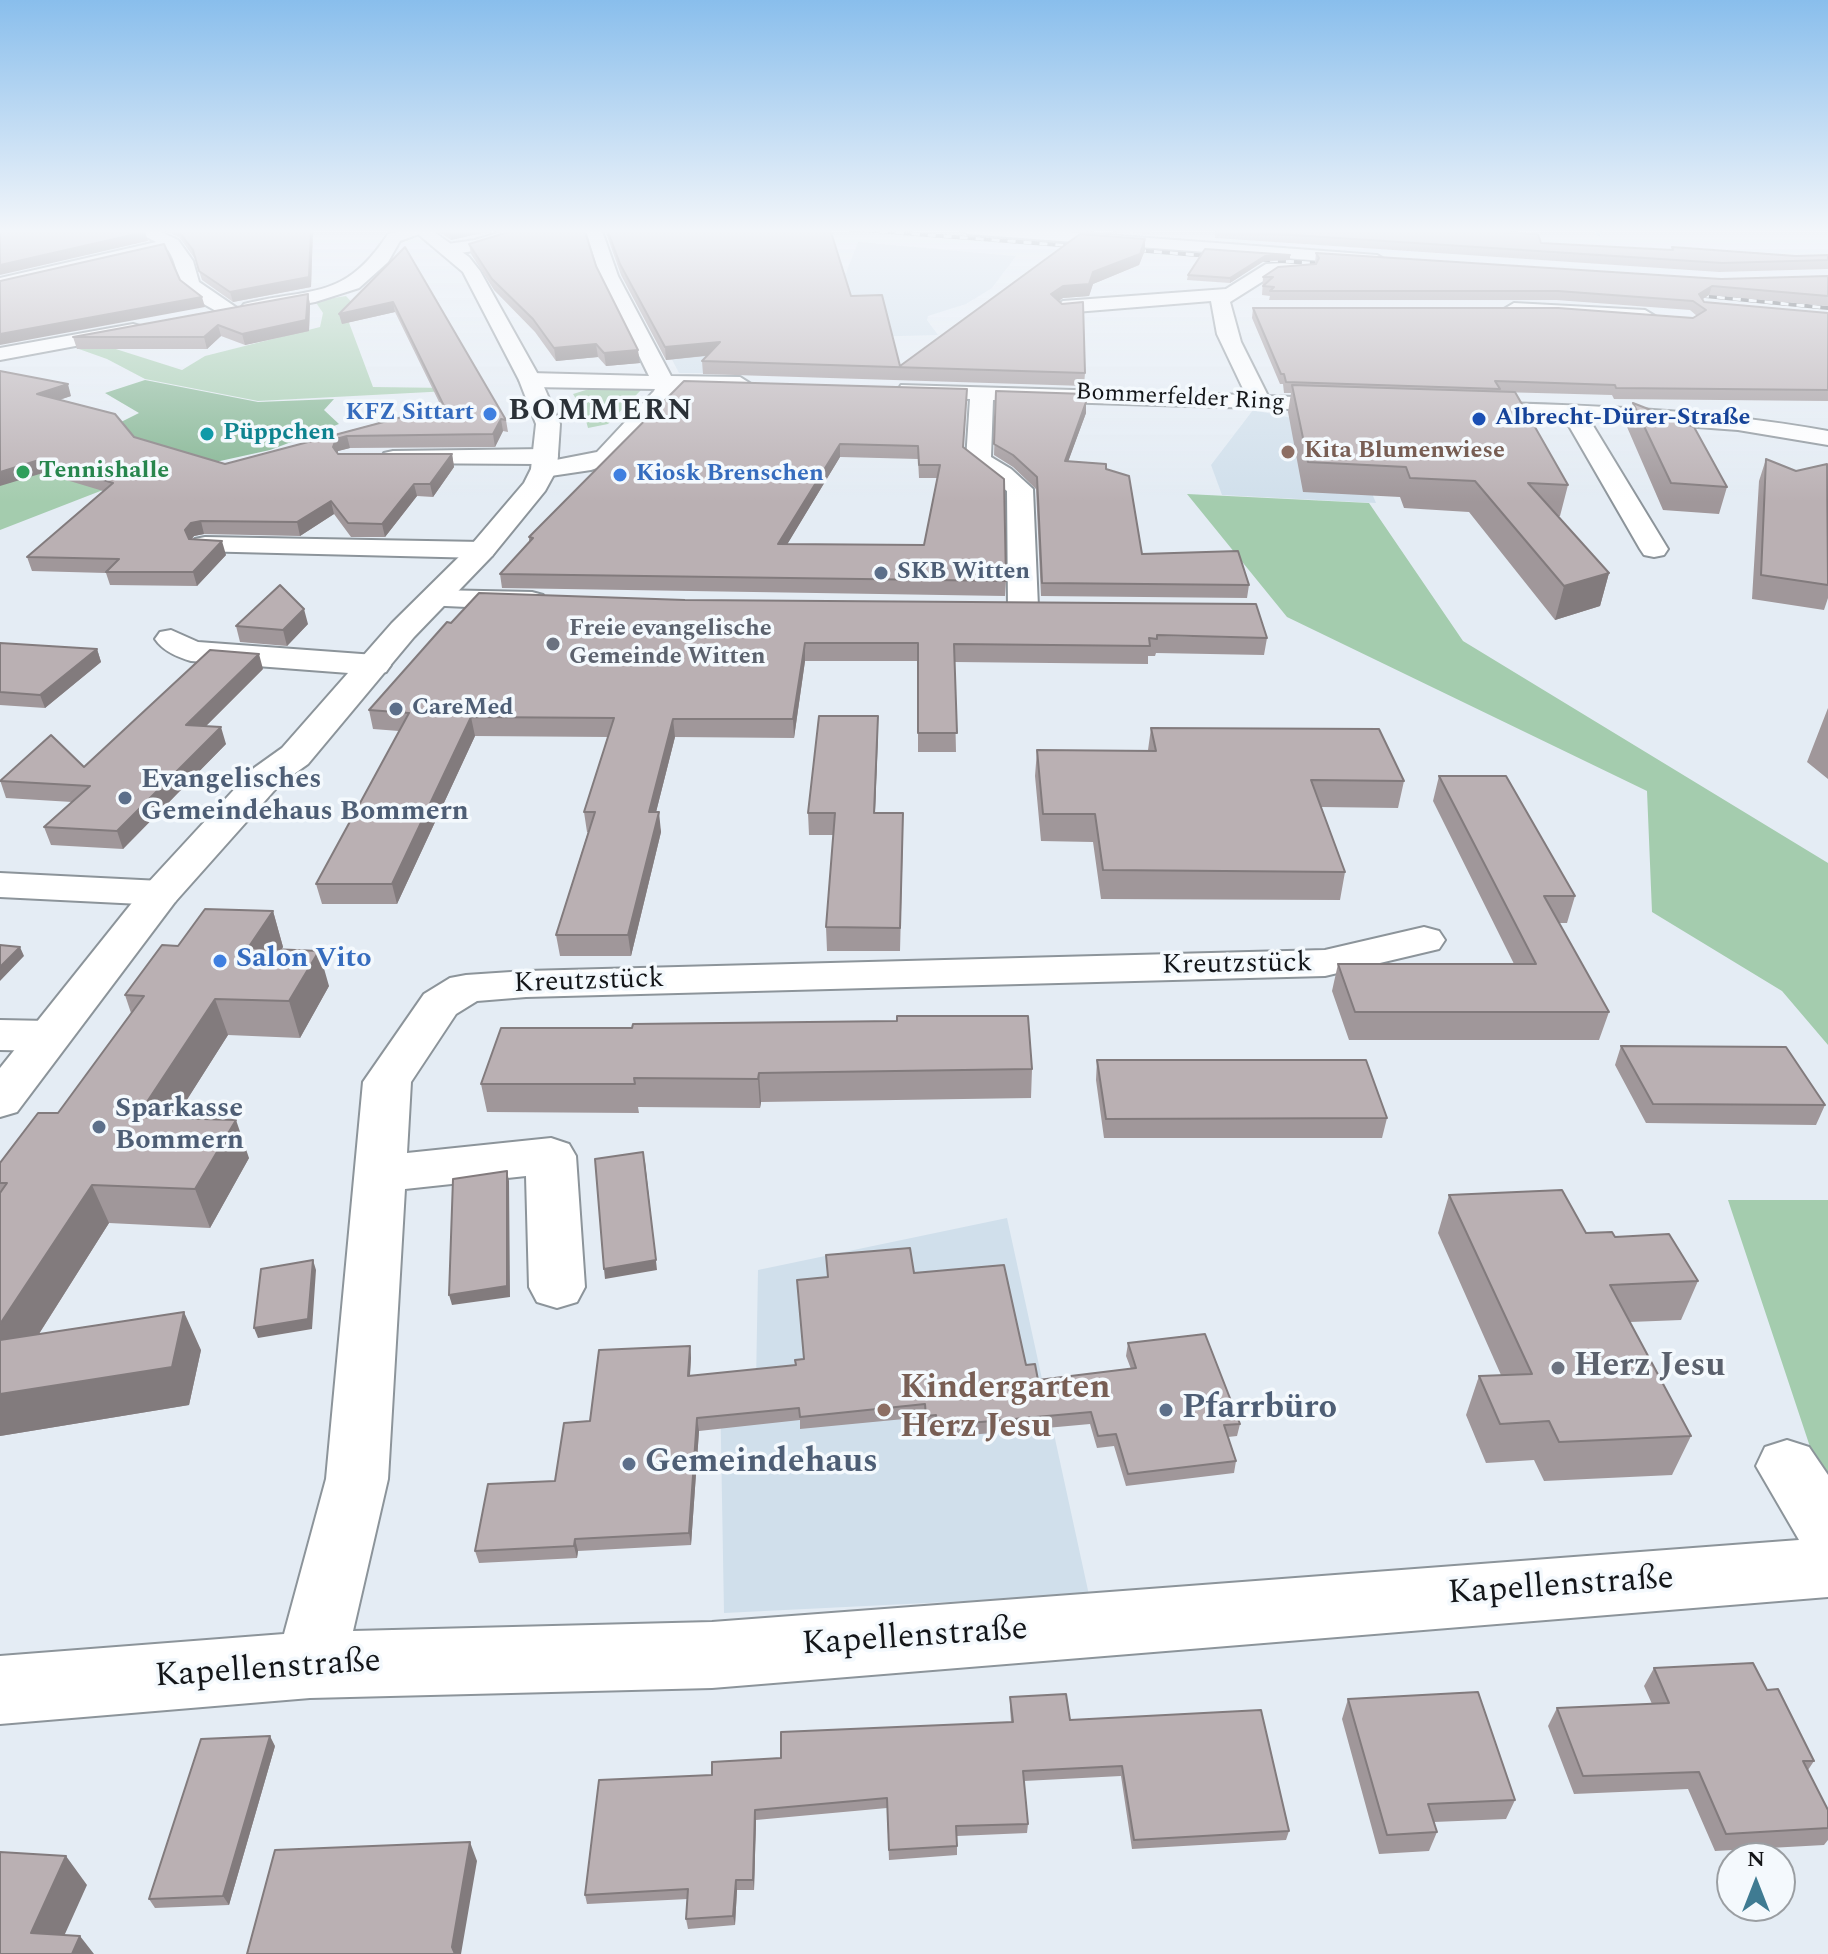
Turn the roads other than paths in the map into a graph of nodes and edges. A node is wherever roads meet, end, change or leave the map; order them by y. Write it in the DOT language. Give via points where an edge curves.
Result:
graph roads {
  1 [pos="498,320"];
  2 [pos="632,320"];
  3 [pos="1229,320"];
  4 [pos="158,326"];
  5 [pos="0,354"];
  6 [pos="530,380"];
  7 [pos="664,383"];
  8 [pos="767,385"];
  9 [pos="893,390"];
  10 [pos="982,392"];
  11 [pos="1258,401"];
  12 [pos="1362,406"];
  13 [pos="1437,408"];
  14 [pos="1573,412"];
  15 [pos="1827,414"];
  16 [pos="1780,428"];
  17 [pos="1828,438"];
  18 [pos="366,458"];
  19 [pos="545,462"];
  20 [pos="205,545"];
  21 [pos="1654,549"];
  22 [pos="482,550"];
  23 [pos="435,599"];
  24 [pos="561,602"];
  25 [pos="1053,608"];
  26 [pos="171,639"];
  27 [pos="375,665"];
  28 [pos="0,885"];
  29 [pos="161,893"];
  30 [pos="1424,940"];
  31 [pos="0,1035"];
  32 [pos="49,1036"];
  33 [pos="0,1101"];
  34 [pos="378,1174"];
  35 [pos="557,1287"];
  36 [pos="1787,1466"];
  37 [pos="1828,1529"];
  38 [pos="1828,1567"];
  39 [pos="310,1665"];
  40 [pos="0,1690"];
  1 -- 6 [label="street"];
  2 -- 7 [label="street"];
  3 -- 11 [label="street" via="1234,352"];
  4 -- 5 [label="street"];
  6 -- 7 [label="street"];
  6 -- 19 [label="street" via="548,424"];
  7 -- 8 [label="street"];
  7 -- 19 [label="street" via="665,393 606,457 591,463"];
  9 -- 10 [label="street, Bommerfelder Ring"];
  10 -- 11 [label="street, Bommerfelder Ring"];
  10 -- 25 [label="street" via="978,460 1020,489 1008,607"];
  11 -- 12 [label="street, Bommerfelder Ring"];
  13 -- 14 [label="street"];
  14 -- 16 [label="street"];
  14 -- 21 [label="street"];
  15 -- 16 [label="street"];
  16 -- 17 [label="street"];
  18 -- 19 [label="street"];
  19 -- 22 [label="street" via="536,486"];
  20 -- 22 [label="street"];
  22 -- 23 [label="street"];
  23 -- 24 [label="street"];
  23 -- 27 [label="street"];
  26 -- 27 [label="street" via="191,651"];
  27 -- 29 [label="street"];
  28 -- 29 [label="street"];
  29 -- 32 [label="street"];
  30 -- 34 [label="street, Kreutzstück" via="1325,963 466,988 440,1004 387,1082"];
  31 -- 32 [label="street"];
  32 -- 33 [label="street"];
  34 -- 35 [label="street" via="551,1156"];
  34 -- 39 [label="street, Kreutzstück" via="357,1479"];
  36 -- 37 [label="street"];
  38 -- 39 [label="street, Kapellenstraße" via="712,1655"];
  39 -- 40 [label="street, Kapellenstraße"];
}
